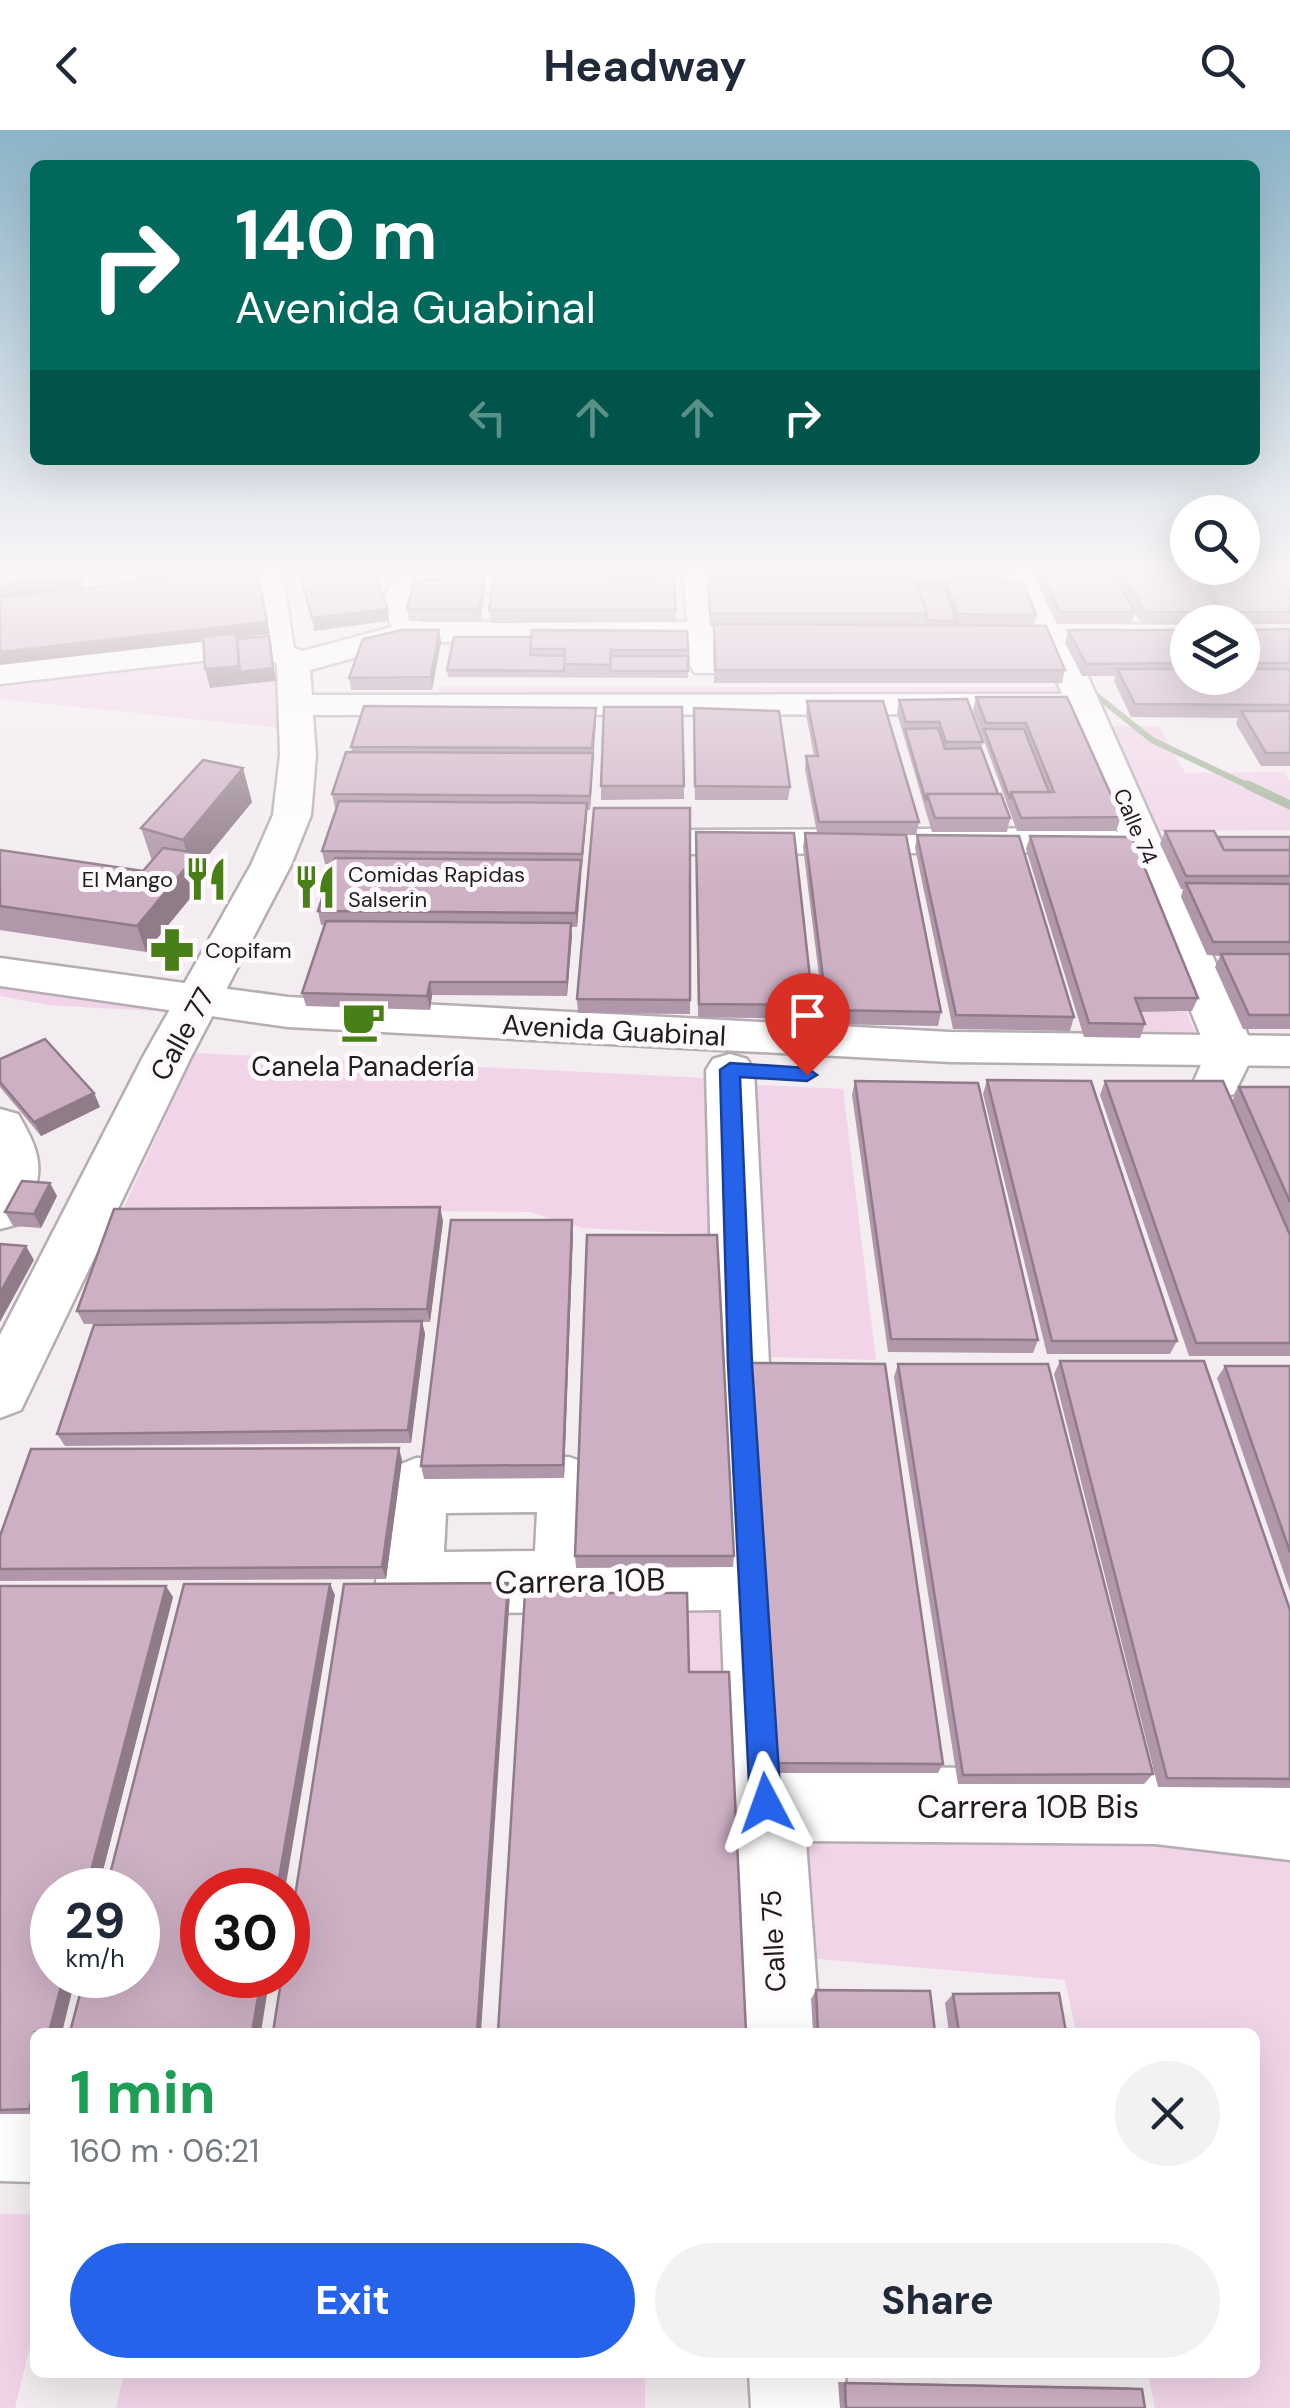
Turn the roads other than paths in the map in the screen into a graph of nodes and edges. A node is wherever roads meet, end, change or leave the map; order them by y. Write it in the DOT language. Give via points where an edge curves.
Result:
graph roads {
  1 [pos="295,676"];
  2 [pos="707,676"];
  3 [pos="1072,676"];
  4 [pos="440,687"];
  5 [pos="709,696"];
  6 [pos="1080,696"];
  7 [pos="298,706"];
  8 [pos="1142,840"];
  9 [pos="692,842"];
  10 [pos="0,972"];
  11 [pos="0,1008"];
  12 [pos="190,1018"];
  13 [pos="1290,1051"];
  14 [pos="1224,1067"];
  15 [pos="730,1070"];
  16 [pos="1290,1084"];
  17 [pos="0,1126"];
  18 [pos="0,1210"];
  19 [pos="0,1236"];
  20 [pos="76,1244"];
  21 [pos="4,1380"];
  22 [pos="751,1579"];
  23 [pos="568,1580"];
  24 [pos="766,1803"];
  25 [pos="1290,1822"];
  26 [pos="779,2028"];
  27 [pos="0,2138"];
  28 [pos="30,2139"];
  29 [pos="797,2378"];
  30 [pos="798,2408"];
  1 -- 7 [label="street, Calle 77"];
  2 -- 5 [label="street"];
  3 -- 6 [label="street, Calle 74"];
  4 -- 5 [label="street"];
  5 -- 6 [label="street"];
  5 -- 7 [label="street"];
  6 -- 8 [label="street, Calle 74"];
  7 -- 12 [label="street, Calle 77" via="292,815"];
  8 -- 9 [label="street"];
  8 -- 14 [label="street, Calle 74"];
  10 -- 12 [label="street, Avenida Guabinal"];
  11 -- 12 [label="street, Avenida Guabinal"];
  12 -- 14 [label="street, Avenida Guabinal" via="288,1012"];
  12 -- 15 [label="street, Avenida Guabinal"];
  12 -- 20 [label="street, Calle 77"];
  13 -- 14 [label="street, Avenida Guabinal"];
  14 -- 15 [label="street, Avenida Guabinal" via="901,1079"];
  14 -- 16 [label="street, Avenida Guabinal"];
  15 -- 22 [label="street, Calle 75"];
  17 -- 18 [label="street" via="15,1151 16,1176"];
  19 -- 20 [label="street"];
  20 -- 21 [label="street, Calle 77"];
  22 -- 23 [label="street, Carrera 10B"];
  22 -- 24 [label="street, Calle 75"];
  23 -- 23 [label="street, Carrera 10B" via="569,1484 416,1486 408,1583"];
  24 -- 25 [label="street, Carrera 10B Bis" via="1155,1807"];
  24 -- 26 [label="street, Calle 75"];
  27 -- 28 [label="street"];
  29 -- 30 [label="street"];
}
